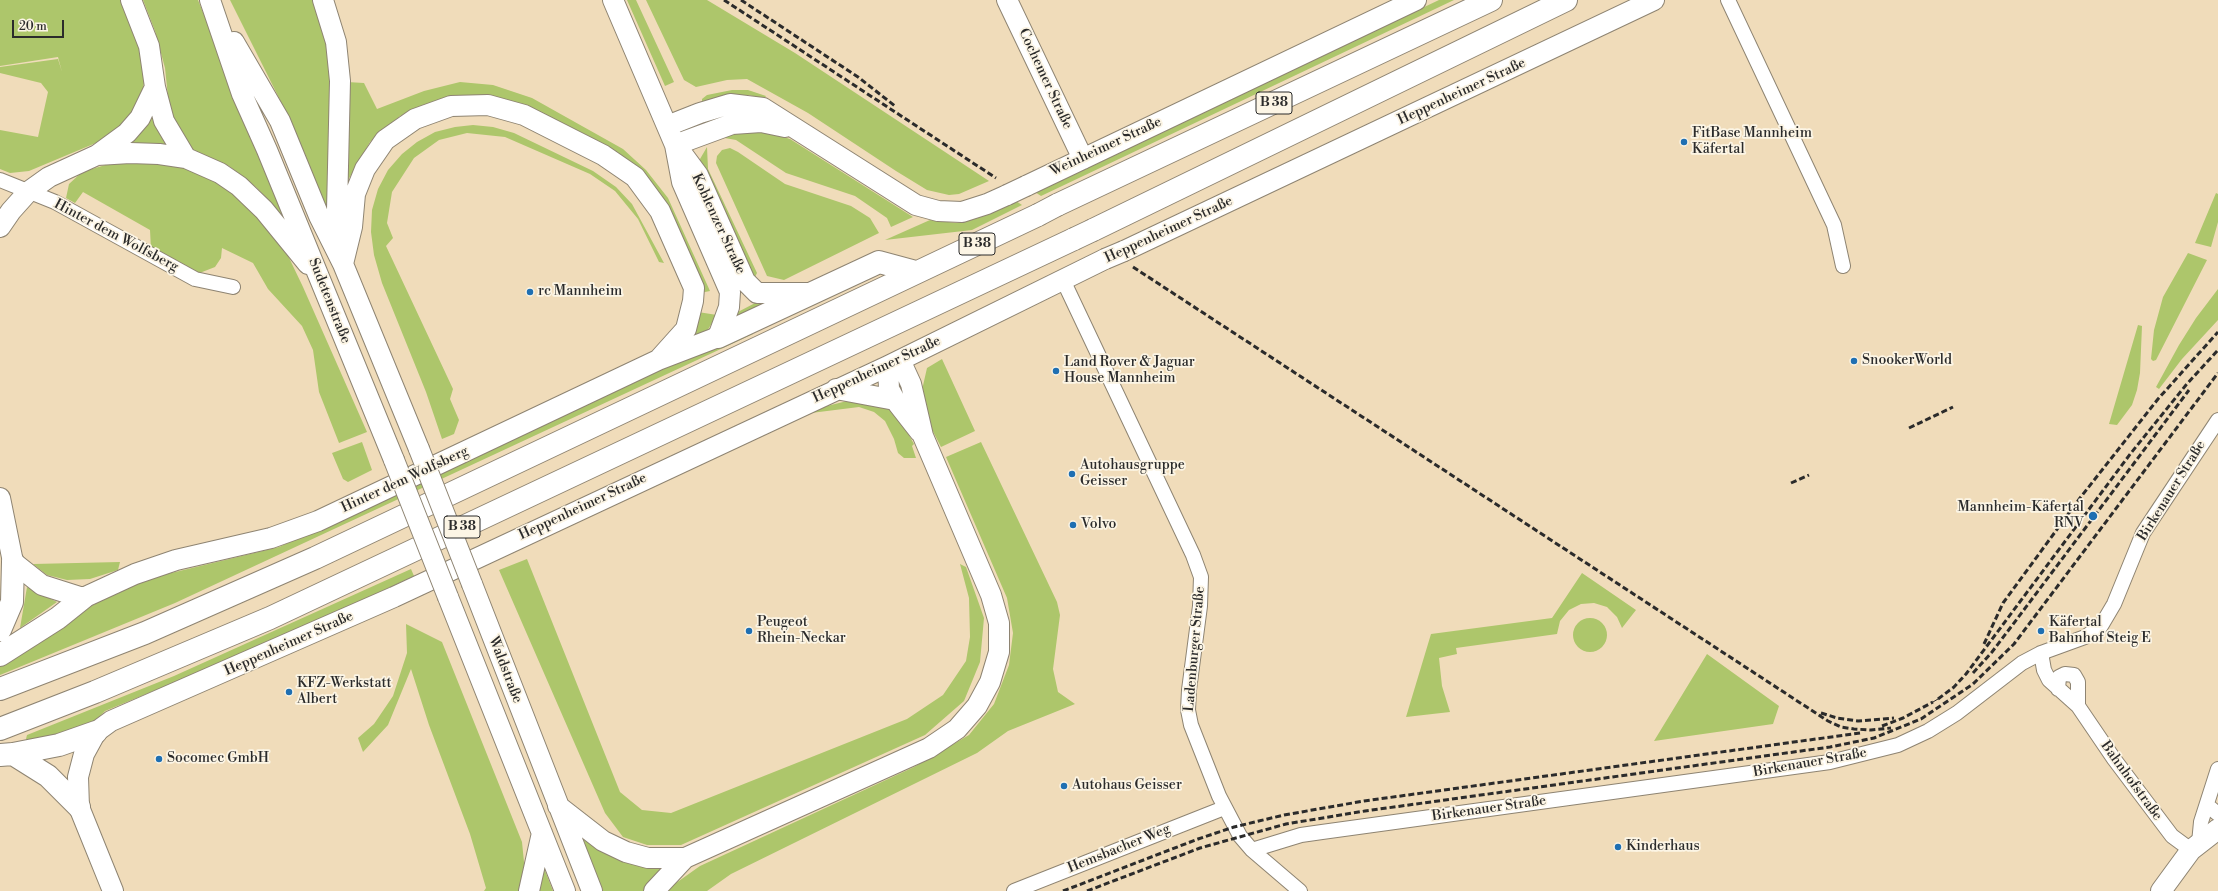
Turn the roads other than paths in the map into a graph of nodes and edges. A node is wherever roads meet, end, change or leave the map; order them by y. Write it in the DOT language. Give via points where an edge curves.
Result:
graph roads {
  1 [pos="132,0"];
  2 [pos="323,0"];
  3 [pos="613,0"];
  4 [pos="1007,0"];
  5 [pos="1416,0"];
  6 [pos="1491,0"];
  7 [pos="1566,0"];
  8 [pos="1654,0"];
  9 [pos="1728,0"];
  10 [pos="211,2"];
  11 [pos="155,87"];
  12 [pos="667,126"];
  13 [pos="800,130"];
  14 [pos="675,145"];
  15 [pos="97,155"];
  16 [pos="186,158"];
  17 [pos="1083,159"];
  18 [pos="0,180"];
  19 [pos="28,192"];
  20 [pos="0,227"];
  21 [pos="343,264"];
  22 [pos="1842,266"];
  23 [pos="905,273"];
  24 [pos="1063,280"];
  25 [pos="321,282"];
  26 [pos="233,287"];
  27 [pos="814,293"];
  28 [pos="718,337"];
  29 [pos="658,360"];
  30 [pos="894,363"];
  31 [pos="836,389"];
  32 [pos="894,400"];
  33 [pos="2218,420"];
  34 [pos="419,449"];
  35 [pos="929,450"];
  36 [pos="0,498"];
  37 [pos="13,562"];
  38 [pos="448,596"];
  39 [pos="83,598"];
  40 [pos="0,630"];
  41 [pos="2041,653"];
  42 [pos="0,655"];
  43 [pos="0,689"];
  44 [pos="2058,689"];
  45 [pos="2078,706"];
  46 [pos="0,729"];
  47 [pos="96,732"];
  48 [pos="7,754"];
  49 [pos="2218,769"];
  50 [pos="2207,805"];
  51 [pos="558,806"];
  52 [pos="79,807"];
  53 [pos="1224,808"];
  54 [pos="2218,814"];
  55 [pos="2218,829"];
  56 [pos="542,833"];
  57 [pos="2195,846"];
  58 [pos="1252,850"];
  59 [pos="685,858"];
  60 [pos="113,891"];
  61 [pos="529,891"];
  62 [pos="565,891"];
  63 [pos="592,891"];
  64 [pos="654,891"];
  65 [pos="1014,891"];
  66 [pos="1300,891"];
  67 [pos="2161,891"];
  1 -- 11 [label="main road" via="150,46"];
  2 -- 21 [label="main road" via="336,42 340,81 337,210"];
  3 -- 12 [label="main road, Koblenzer Straße"];
  4 -- 17 [label="main road, Cochemer Straße"];
  5 -- 17 [label="main road, Weinheimer Straße"];
  6 -- 23 [label="highway, B 38" via="1047,210"];
  7 -- 46 [label="highway, B 38" via="1329,117 925,310 270,618"];
  8 -- 24 [label="main road, Heppenheimer Straße, bridge"];
  9 -- 22 [label="street" via="1834,225"];
  10 -- 21 [label="main road, Sudetenstraße" via="280,121 319,216"];
  10 -- 25 [label="main road, Sudetenstraße" via="242,94"];
  11 -- 15 [label="main road" via="140,118 127,133"];
  11 -- 16 [label="main road" via="164,121"];
  12 -- 13 [label="main road, Weinheimer Straße" via="730,104 762,108"];
  12 -- 14 [label="main road, Koblenzer Straße"];
  13 -- 14 [label="main road, Weinheimer Straße" via="761,122 732,124"];
  13 -- 17 [label="main road, Weinheimer Straße, bridge" via="916,205 938,211 962,212 987,204"];
  14 -- 27 [label="main road, Koblenzer Straße" via="698,175 745,281 757,293"];
  14 -- 28 [label="main road, Koblenzer Straße" via="682,182 730,292 729,307"];
  15 -- 16 [label="main road" via="130,152"];
  15 -- 19 [label="main road" via="55,174"];
  16 -- 25 [label="main road" via="220,173 239,186 264,210"];
  18 -- 19 [label="street, Hinter dem Wolfsberg"];
  19 -- 20 [label="main road"];
  19 -- 26 [label="street, Hinter dem Wolfsberg" via="55,202 195,279"];
  21 -- 29 [label="main road" via="352,227 355,194 365,169 385,140 415,119 451,106 488,105 524,116 603,155 635,177 660,211 694,288 686,329"];
  21 -- 34 [label="main road, Sudetenstraße"];
  23 -- 27 [label="highway" via="879,262"];
  23 -- 43 [label="highway, B 38" via="315,558 145,633"];
  24 -- 30 [label="main road, Heppenheimer Straße"];
  24 -- 53 [label="street, Ladenburger Straße" via="1201,576 1188,710 1191,724"];
  25 -- 38 [label="main road, Sudetenstraße, bridge"];
  27 -- 28 [label="highway"];
  28 -- 29 [label="main road, Hinter dem Wolfsberg"];
  29 -- 39 [label="main road, Hinter dem Wolfsberg" via="318,522 271,538 176,560 135,574"];
  30 -- 31 [label="main road, Heppenheimer Straße"];
  30 -- 32 [label="main road" via="889,389"];
  30 -- 35 [label="main road" via="911,384"];
  31 -- 32 [label="main road"];
  31 -- 47 [label="main road, Heppenheimer Straße" via="394,597 111,722"];
  32 -- 35 [label="main road"];
  33 -- 41 [label="street, Birkenauer Straße" via="2142,533 2114,604 2101,626 2085,637"];
  34 -- 51 [label="main road, Waldstraße, bridge"];
  35 -- 59 [label="main road" via="991,595 1000,623 999,652 990,682 977,706 957,729 929,748"];
  36 -- 37 [label="main road"];
  37 -- 39 [label="main road" via="42,584"];
  37 -- 40 [label="highway" via="12,602"];
  38 -- 56 [label="main road, Waldstraße"];
  39 -- 42 [label="highway" via="58,618"];
  41 -- 44 [label="street, Bahnhofstraße" via="2044,670"];
  41 -- 58 [label="street, Birkenauer Straße" via="2022,663 1957,713 1928,731 1868,753 1806,765 1301,835"];
  44 -- 45 [label="street, Bahnhofstraße"];
  44 -- 45 [label="street" via="2057,682 2062,675 2074,675 2078,682"];
  45 -- 57 [label="street, Bahnhofstraße" via="2172,836"];
  47 -- 48 [label="highway" via="59,745"];
  47 -- 52 [label="main road" via="84,754 78,777"];
  48 -- 52 [label="highway" via="48,776"];
  49 -- 50 [label="street"];
  50 -- 54 [label="street"];
  50 -- 57 [label="street"];
  51 -- 59 [label="main road" via="603,841 626,852 648,858"];
  51 -- 63 [label="main road, Waldstraße"];
  52 -- 60 [label="main road"];
  53 -- 58 [label="street, Ladenburger Straße" via="1240,836"];
  53 -- 65 [label="street, Hemsbacher Weg"];
  55 -- 57 [label="main road"];
  56 -- 61 [label="main road"];
  56 -- 62 [label="main road, Waldstraße"];
  57 -- 67 [label="main road"];
  58 -- 66 [label="street, Ladenburger Straße"];
  59 -- 64 [label="main road"];
}
